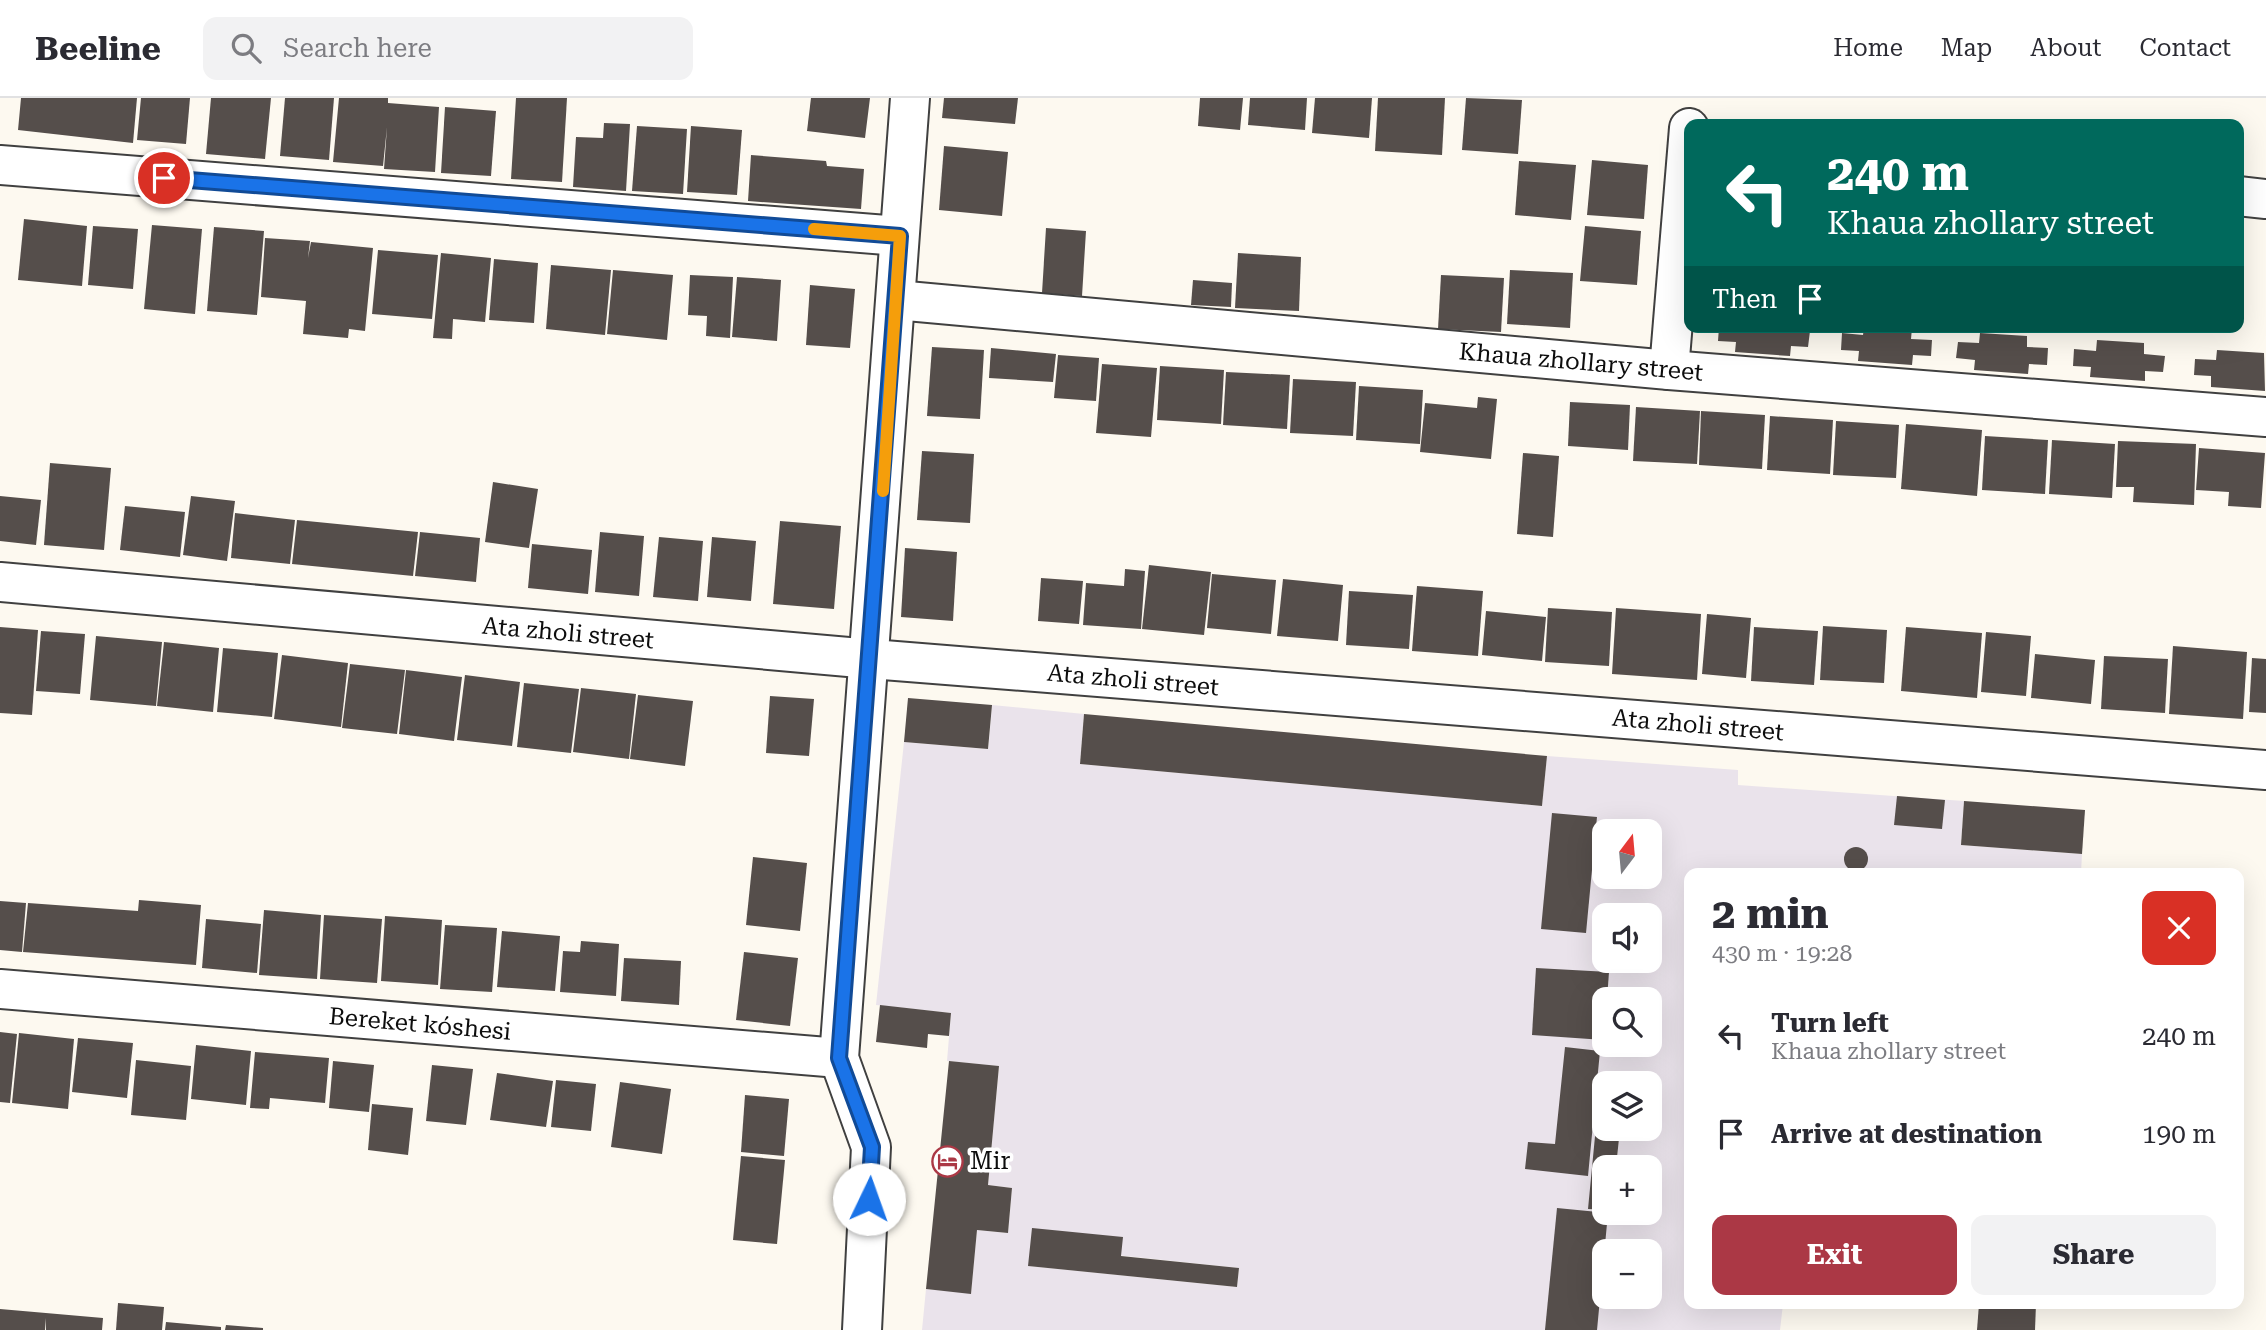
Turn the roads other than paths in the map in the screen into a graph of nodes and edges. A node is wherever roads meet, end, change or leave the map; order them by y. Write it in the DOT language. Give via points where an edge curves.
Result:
graph roads {
  1 [pos="911,98"];
  2 [pos="1691,98"];
  3 [pos="1690,119"];
  4 [pos="0,165"];
  5 [pos="1684,192"];
  6 [pos="2244,197"];
  7 [pos="2266,199"];
  8 [pos="900,236"];
  9 [pos="897,300"];
  10 [pos="1669,370"];
  11 [pos="2266,417"];
  12 [pos="0,582"];
  13 [pos="871,659"];
  14 [pos="2266,770"];
  15 [pos="0,989"];
  16 [pos="839,1058"];
  17 [pos="862,1330"];
  1 -- 8 [label="street"];
  2 -- 3 [label="street"];
  4 -- 8 [label="street"];
  5 -- 10 [label="street"];
  6 -- 7 [label="street"];
  8 -- 9 [label="street"];
  9 -- 10 [label="street, Khaua zhollary street"];
  9 -- 13 [label="street"];
  10 -- 11 [label="street, Khaua zhollary street"];
  12 -- 13 [label="street, Ata zholi street"];
  13 -- 14 [label="street, Ata zholi street"];
  13 -- 16 [label="street"];
  15 -- 16 [label="street, Bereket kóshesi"];
  16 -- 17 [label="street" via="872,1147"];
}
